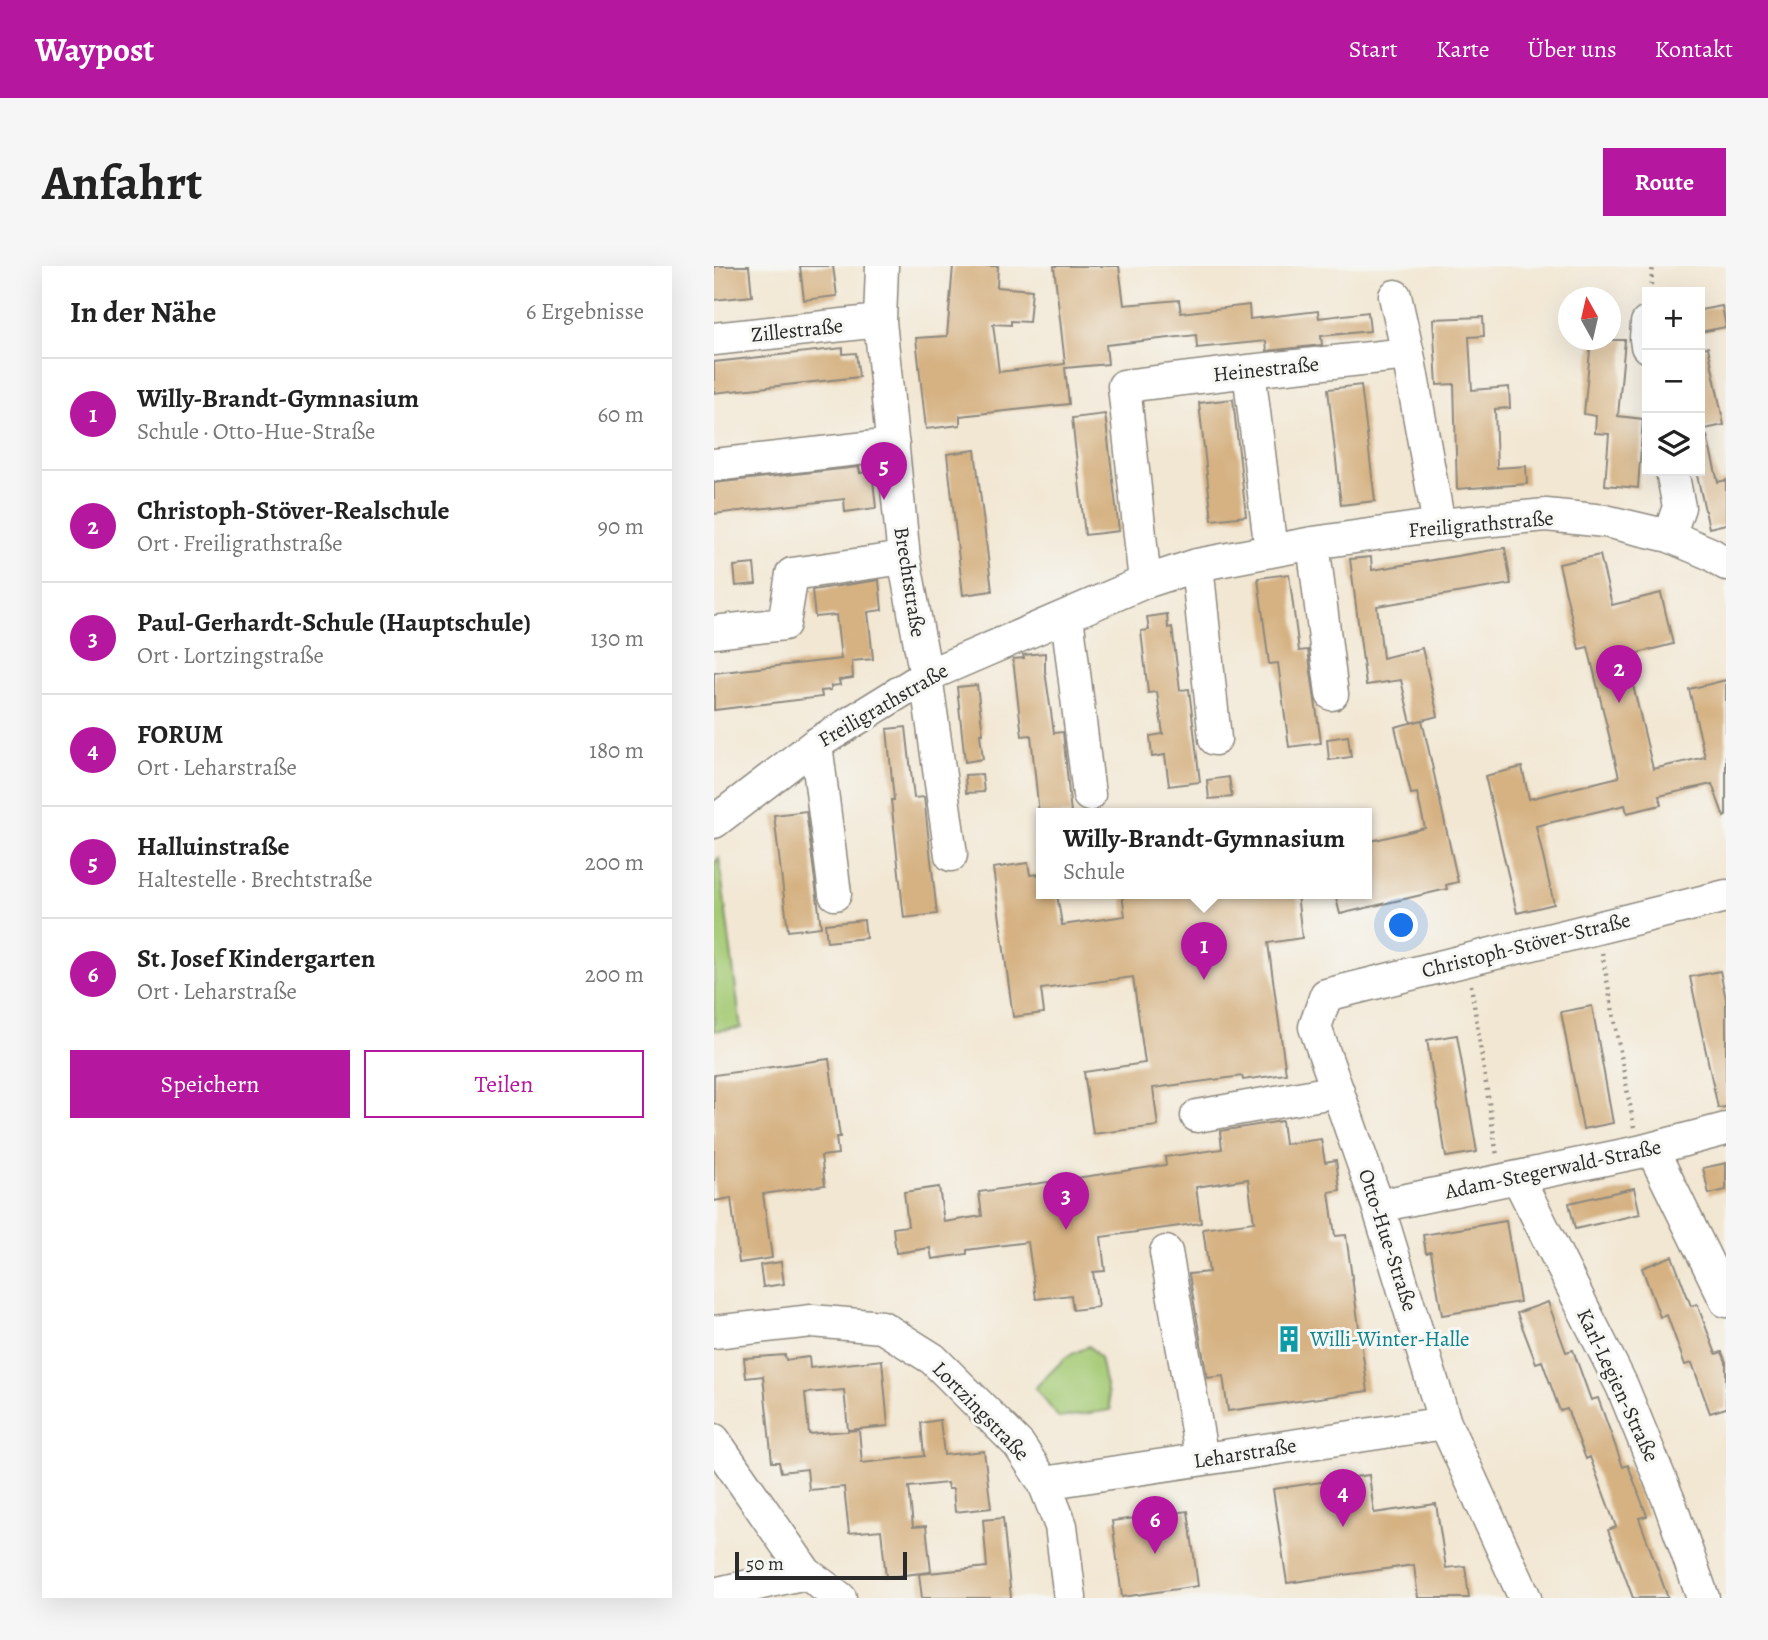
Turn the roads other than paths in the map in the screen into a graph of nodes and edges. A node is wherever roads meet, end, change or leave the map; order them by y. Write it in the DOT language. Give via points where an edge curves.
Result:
graph roads {
  1 [pos="882,266"];
  2 [pos="1395,296"];
  3 [pos="880,321"];
  4 [pos="714,339"];
  5 [pos="1408,354"];
  6 [pos="1249,371"];
  7 [pos="893,445"];
  8 [pos="714,465"];
  9 [pos="1673,476"];
  10 [pos="1439,526"];
  11 [pos="1669,536"];
  12 [pos="1313,543"];
  13 [pos="1271,551"];
  14 [pos="904,558"];
  15 [pos="1726,564"];
  16 [pos="1197,565"];
  17 [pos="1145,582"];
  18 [pos="1067,616"];
  19 [pos="714,632"];
  20 [pos="926,676"];
  21 [pos="1332,694"];
  22 [pos="1215,739"];
  23 [pos="816,744"];
  24 [pos="1089,795"];
  25 [pos="714,822"];
  26 [pos="950,855"];
  27 [pos="835,894"];
  28 [pos="1726,896"];
  29 [pos="1326,995"];
  30 [pos="1338,1091"];
  31 [pos="1197,1115"];
  32 [pos="1726,1129"];
  33 [pos="1646,1151"];
  34 [pos="1510,1180"];
  35 [pos="1378,1206"];
  36 [pos="1166,1252"];
  37 [pos="1726,1301"];
  38 [pos="714,1332"];
  39 [pos="1445,1423"];
  40 [pos="714,1440"];
  41 [pos="1202,1459"];
  42 [pos="1044,1483"];
  43 [pos="806,1573"];
  44 [pos="714,1594"];
  45 [pos="840,1598"];
  46 [pos="1070,1598"];
  47 [pos="1525,1598"];
  48 [pos="1703,1598"];
  1 -- 3 [label="street, Brechtstraße"];
  2 -- 5 [label="street"];
  3 -- 4 [label="street, Zillestraße"];
  3 -- 7 [label="street, Brechtstraße"];
  5 -- 6 [label="street, Heinestraße"];
  5 -- 10 [label="street"];
  6 -- 13 [label="street"];
  6 -- 17 [label="street, Heinestraße" via="1124,386"];
  7 -- 8 [label="street"];
  7 -- 14 [label="street, Brechtstraße"];
  9 -- 11 [label="street" via="1679,507"];
  10 -- 11 [label="street, Freiligrathstraße" via="1546,515 1605,521"];
  10 -- 12 [label="street, Freiligrathstraße"];
  11 -- 15 [label="street, Freiligrathstraße"];
  12 -- 13 [label="street, Freiligrathstraße"];
  12 -- 21 [label="street"];
  13 -- 16 [label="street, Freiligrathstraße"];
  14 -- 19 [label="street" via="792,573 784,624"];
  14 -- 20 [label="street, Brechtstraße"];
  16 -- 17 [label="street, Freiligrathstraße"];
  16 -- 22 [label="street"];
  17 -- 18 [label="street, Freiligrathstraße"];
  18 -- 20 [label="street, Freiligrathstraße"];
  18 -- 24 [label="street"];
  20 -- 23 [label="street, Freiligrathstraße"];
  20 -- 26 [label="street, Brechtstraße"];
  23 -- 25 [label="street, Freiligrathstraße"];
  23 -- 27 [label="street"];
  28 -- 29 [label="street, Christoph-Stöver-Straße"];
  29 -- 30 [label="street, Otto-Hue-Straße" via="1315,1027"];
  30 -- 31 [label="street"];
  30 -- 35 [label="street, Otto-Hue-Straße"];
  32 -- 33 [label="street, Adam-Stegerwald-Straße"];
  33 -- 34 [label="street, Adam-Stegerwald-Straße"];
  33 -- 37 [label="street"];
  34 -- 35 [label="street, Adam-Stegerwald-Straße"];
  34 -- 48 [label="street, Karl-Legien-Straße" via="1622,1386"];
  35 -- 39 [label="street, Otto-Hue-Straße"];
  36 -- 41 [label="street"];
  38 -- 42 [label="street, Lortzingstraße" via="812,1321 882,1327 933,1359 1019,1445"];
  39 -- 41 [label="street, Leharstraße"];
  39 -- 47 [label="street, Otto-Hue-Straße"];
  40 -- 43 [label="street"];
  41 -- 42 [label="street, Leharstraße"];
  42 -- 46 [label="street, Lortzingstraße" via="1061,1526"];
  43 -- 44 [label="street"];
  43 -- 45 [label="street"];
}
